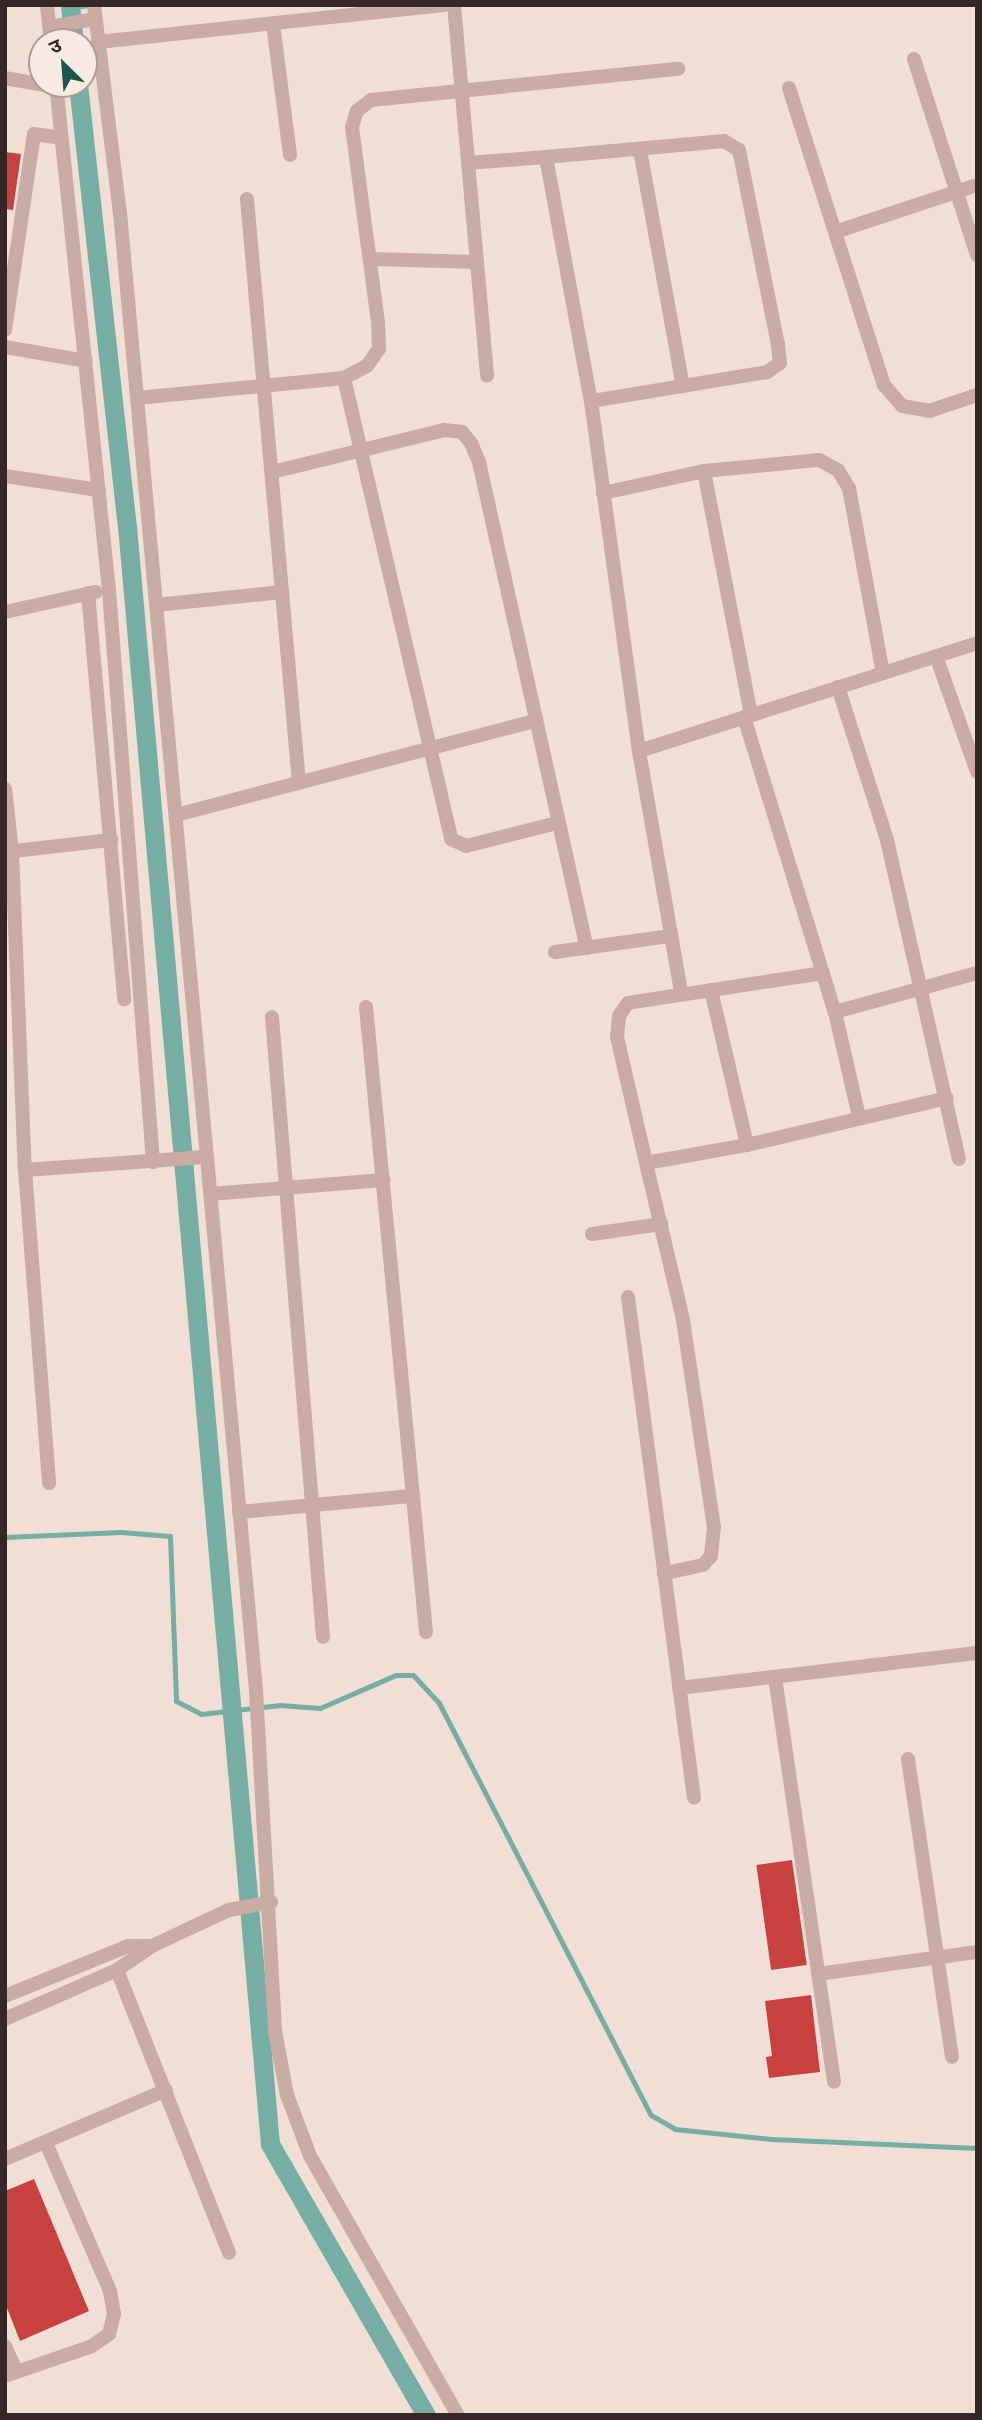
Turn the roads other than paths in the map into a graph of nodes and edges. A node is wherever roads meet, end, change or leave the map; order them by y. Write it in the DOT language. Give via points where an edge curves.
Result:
graph roads {
  1 [pos="47,5"];
  2 [pos="444,5"];
  3 [pos="454,5"];
  4 [pos="273,24"];
  5 [pos="96,25"];
  6 [pos="49,28"];
  7 [pos="914,59"];
  8 [pos="678,69"];
  9 [pos="5,78"];
  10 [pos="28,81"];
  11 [pos="789,88"];
  12 [pos="462,91"];
  13 [pos="57,98"];
  14 [pos="61,138"];
  15 [pos="640,150"];
  16 [pos="290,156"];
  17 [pos="547,157"];
  18 [pos="468,163"];
  19 [pos="977,185"];
  20 [pos="956,191"];
  21 [pos="247,199"];
  22 [pos="835,232"];
  23 [pos="977,255"];
  24 [pos="371,259"];
  25 [pos="477,262"];
  26 [pos="5,330"];
  27 [pos="5,347"];
  28 [pos="86,361"];
  29 [pos="487,376"];
  30 [pos="344,378"];
  31 [pos="265,386"];
  32 [pos="682,386"];
  33 [pos="977,395"];
  34 [pos="137,398"];
  35 [pos="591,401"];
  36 [pos="358,451"];
  37 [pos="704,471"];
  38 [pos="272,472"];
  39 [pos="5,476"];
  40 [pos="99,490"];
  41 [pos="603,493"];
  42 [pos="108,590"];
  43 [pos="282,592"];
  44 [pos="88,593"];
  45 [pos="156,606"];
  46 [pos="5,612"];
  47 [pos="977,643"];
  48 [pos="936,656"];
  49 [pos="883,673"];
  50 [pos="838,687"];
  51 [pos="747,716"];
  52 [pos="534,721"];
  53 [pos="428,749"];
  54 [pos="639,751"];
  55 [pos="977,772"];
  56 [pos="299,783"];
  57 [pos="5,789"];
  58 [pos="176,815"];
  59 [pos="557,823"];
  60 [pos="111,840"];
  61 [pos="9,851"];
  62 [pos="671,936"];
  63 [pos="587,948"];
  64 [pos="555,952"];
  65 [pos="822,973"];
  66 [pos="977,973"];
  67 [pos="711,990"];
  68 [pos="681,991"];
  69 [pos="922,991"];
  70 [pos="124,999"];
  71 [pos="366,1007"];
  72 [pos="835,1012"];
  73 [pos="272,1017"];
  74 [pos="947,1098"];
  75 [pos="859,1118"];
  76 [pos="747,1145"];
  77 [pos="199,1158"];
  78 [pos="959,1159"];
  79 [pos="158,1162"];
  80 [pos="646,1163"];
  81 [pos="25,1170"];
  82 [pos="383,1180"];
  83 [pos="286,1188"];
  84 [pos="210,1194"];
  85 [pos="661,1224"];
  86 [pos="592,1234"];
  87 [pos="628,1297"];
  88 [pos="49,1483"];
  89 [pos="412,1496"];
  90 [pos="312,1505"];
  91 [pos="239,1512"];
  92 [pos="664,1573"];
  93 [pos="426,1632"];
  94 [pos="323,1637"];
  95 [pos="977,1653"];
  96 [pos="775,1677"];
  97 [pos="679,1688"];
  98 [pos="908,1759"];
  99 [pos="694,1798"];
  100 [pos="265,1903"];
  101 [pos="152,1946"];
  102 [pos="977,1952"];
  103 [pos="935,1958"];
  104 [pos="117,1970"];
  105 [pos="818,1973"];
  106 [pos="5,1996"];
  107 [pos="5,2019"];
  108 [pos="952,2057"];
  109 [pos="834,2082"];
  110 [pos="166,2090"];
  111 [pos="46,2143"];
  112 [pos="5,2159"];
  113 [pos="229,2253"];
  114 [pos="5,2346"];
  115 [pos="11,2373"];
  116 [pos="458,2415"];
  1 -- 6 [label="street"];
  2 -- 4 [label="street"];
  3 -- 12 [label="street"];
  4 -- 5 [label="street"];
  4 -- 16 [label="street"];
  5 -- 34 [label="street"];
  7 -- 20 [label="street"];
  8 -- 12 [label="street"];
  9 -- 10 [label="street"];
  11 -- 22 [label="street"];
  12 -- 18 [label="street"];
  12 -- 24 [label="street" via="370,100 357,111 352,127"];
  13 -- 14 [label="street"];
  14 -- 26 [label="street" via="34,134"];
  14 -- 28 [label="street"];
  15 -- 17 [label="street"];
  15 -- 32 [label="street"];
  15 -- 32 [label="street" via="724,141 739,150 778,345 780,363 766,372"];
  17 -- 18 [label="street"];
  17 -- 35 [label="street"];
  18 -- 25 [label="street"];
  19 -- 20 [label="street"];
  20 -- 22 [label="street"];
  20 -- 23 [label="street"];
  21 -- 31 [label="street"];
  22 -- 33 [label="street" via="884,385 902,406 929,411"];
  24 -- 25 [label="street"];
  24 -- 30 [label="street" via="379,349 367,366"];
  25 -- 29 [label="street"];
  27 -- 28 [label="street"];
  28 -- 40 [label="street"];
  30 -- 31 [label="street"];
  30 -- 36 [label="street"];
  31 -- 34 [label="street"];
  31 -- 38 [label="street"];
  32 -- 35 [label="street"];
  34 -- 45 [label="street"];
  35 -- 41 [label="street"];
  36 -- 38 [label="street"];
  36 -- 52 [label="street" via="444,430 462,432 471,443 479,462"];
  36 -- 53 [label="street"];
  37 -- 41 [label="street"];
  37 -- 49 [label="street" via="819,460 838,470 849,488 856,516"];
  37 -- 51 [label="street"];
  38 -- 43 [label="street"];
  39 -- 40 [label="street"];
  40 -- 42 [label="street"];
  41 -- 54 [label="street"];
  42 -- 44 [label="street"];
  42 -- 79 [label="street"];
  43 -- 45 [label="street"];
  43 -- 56 [label="street"];
  44 -- 46 [label="street"];
  44 -- 60 [label="street"];
  45 -- 58 [label="street"];
  47 -- 48 [label="street"];
  48 -- 49 [label="street"];
  48 -- 55 [label="street"];
  49 -- 50 [label="street"];
  50 -- 51 [label="street"];
  50 -- 69 [label="street" via="887,840"];
  51 -- 54 [label="street"];
  51 -- 65 [label="street"];
  52 -- 53 [label="street"];
  52 -- 59 [label="street"];
  53 -- 56 [label="street"];
  53 -- 59 [label="street" via="451,839 466,846"];
  54 -- 62 [label="street"];
  56 -- 58 [label="street"];
  57 -- 61 [label="street"];
  58 -- 77 [label="street"];
  59 -- 63 [label="street"];
  60 -- 61 [label="street"];
  60 -- 70 [label="street"];
  61 -- 81 [label="street"];
  62 -- 63 [label="street"];
  62 -- 68 [label="street"];
  63 -- 64 [label="street"];
  65 -- 67 [label="street"];
  65 -- 72 [label="street"];
  66 -- 69 [label="street"];
  67 -- 68 [label="street"];
  67 -- 76 [label="street"];
  68 -- 80 [label="street" via="628,1003 619,1016 617,1037"];
  69 -- 72 [label="street"];
  69 -- 74 [label="street"];
  71 -- 82 [label="street"];
  72 -- 75 [label="street"];
  73 -- 83 [label="street"];
  74 -- 75 [label="street"];
  74 -- 78 [label="street"];
  75 -- 76 [label="street"];
  76 -- 80 [label="street"];
  77 -- 79 [label="street"];
  77 -- 84 [label="street"];
  79 -- 81 [label="street"];
  80 -- 85 [label="street"];
  81 -- 88 [label="street"];
  82 -- 83 [label="street"];
  82 -- 89 [label="street"];
  83 -- 84 [label="street"];
  83 -- 90 [label="street"];
  84 -- 91 [label="street"];
  85 -- 86 [label="street"];
  85 -- 92 [label="street" via="683,1320 715,1542 703,1565"];
  87 -- 92 [label="street"];
  89 -- 90 [label="street"];
  89 -- 93 [label="street"];
  90 -- 91 [label="street"];
  90 -- 94 [label="street"];
  91 -- 100 [label="street" via="256,1690"];
  92 -- 97 [label="street"];
  95 -- 96 [label="street"];
  96 -- 97 [label="street"];
  96 -- 105 [label="street"];
  97 -- 99 [label="street"];
  98 -- 103 [label="street"];
  100 -- 101 [label="street" via="229,1910"];
  100 -- 116 [label="street" via="275,2031 296,2124"];
  101 -- 104 [label="street"];
  101 -- 106 [label="street" via="128,1946"];
  102 -- 103 [label="street"];
  103 -- 105 [label="street"];
  103 -- 108 [label="street"];
  104 -- 107 [label="street"];
  104 -- 110 [label="street"];
  105 -- 109 [label="street"];
  110 -- 111 [label="street"];
  110 -- 113 [label="street"];
  111 -- 112 [label="street"];
  111 -- 115 [label="street" via="110,2291 114,2314 109,2334 92,2346"];
  114 -- 115 [label="street"];
}
